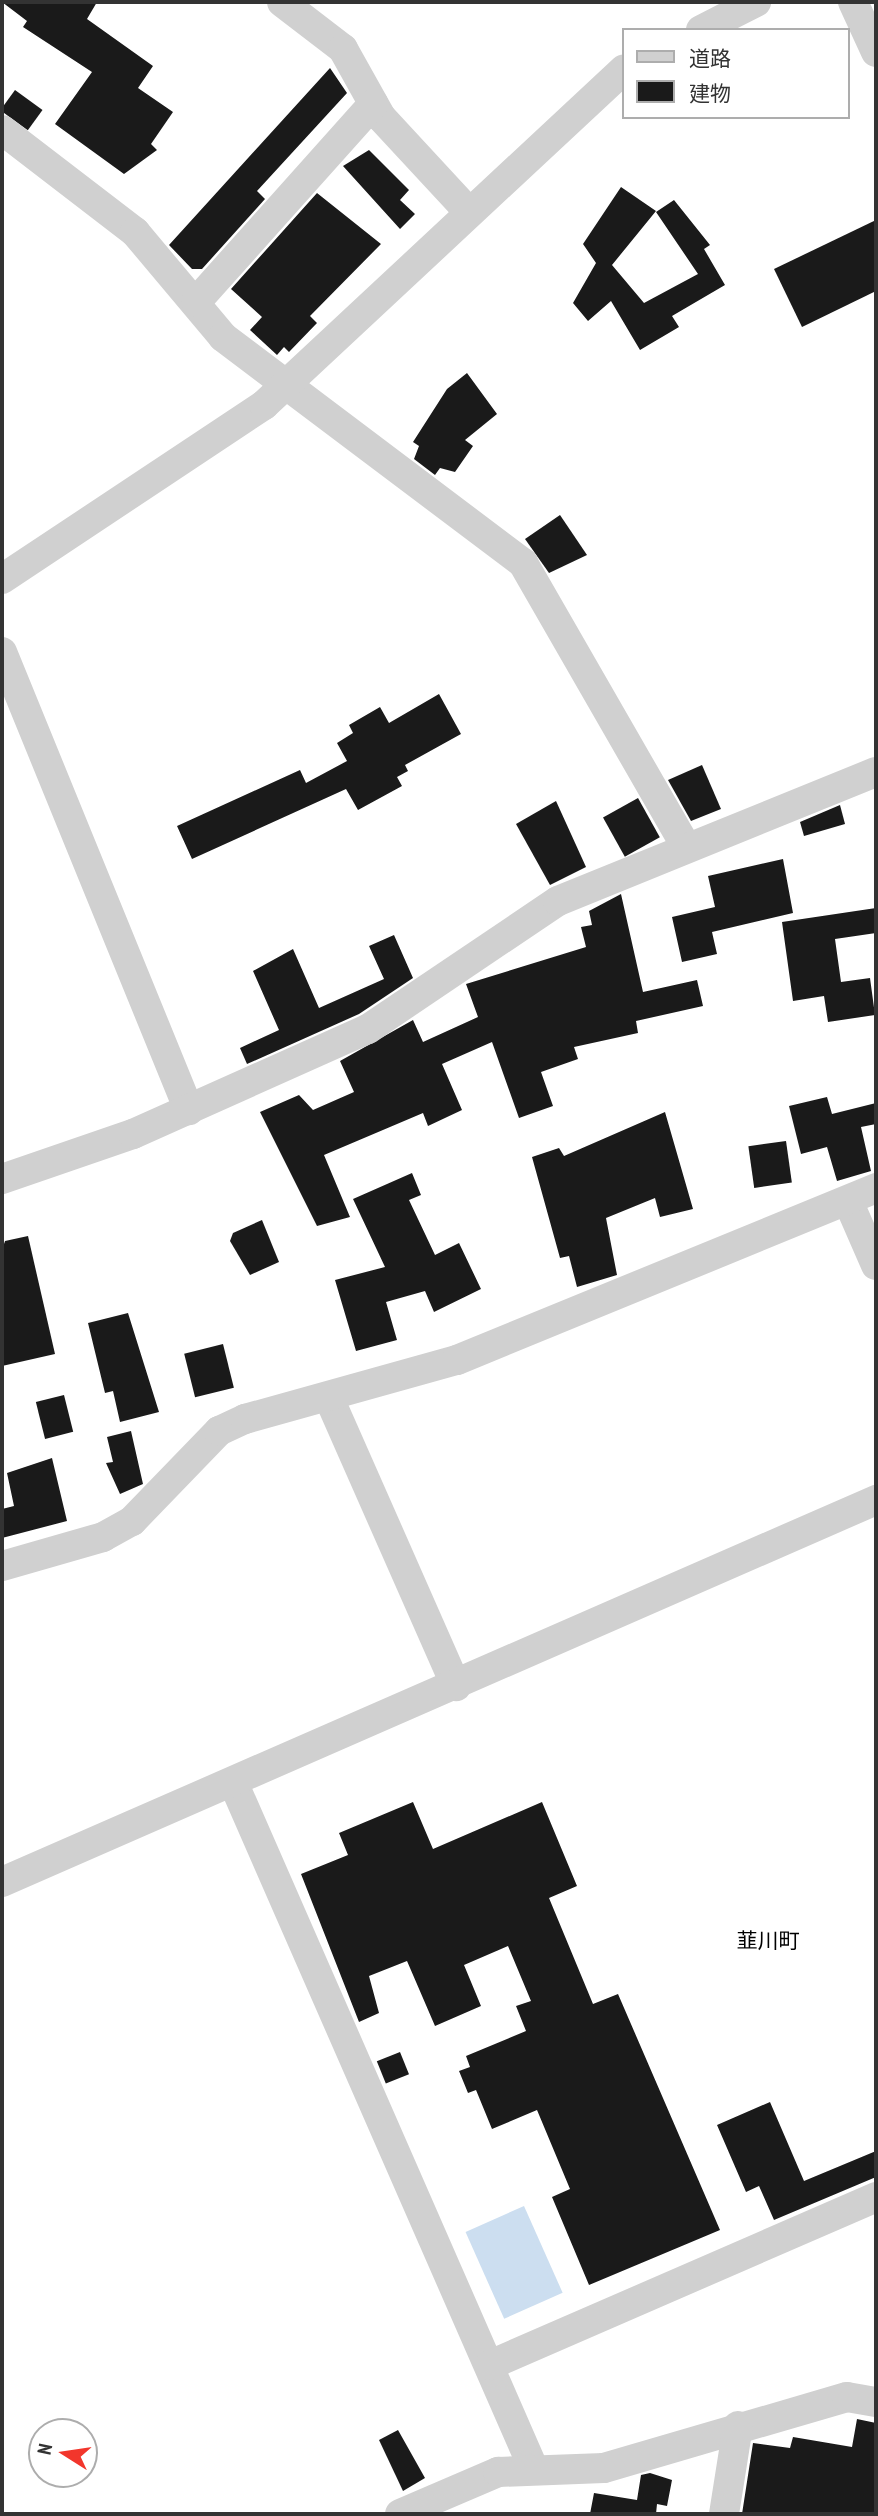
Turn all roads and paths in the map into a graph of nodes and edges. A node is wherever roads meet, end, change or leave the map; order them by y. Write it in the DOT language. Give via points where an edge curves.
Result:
graph roads {
  1 [pos="282,2"];
  2 [pos="756,2"];
  3 [pos="853,2"];
  4 [pos="705,28"];
  5 [pos="876,52"];
  6 [pos="622,71"];
  7 [pos="373,104"];
  8 [pos="2,130"];
  9 [pos="469,212"];
  10 [pos="196,302"];
  11 [pos="288,381"];
  12 [pos="2,579"];
  13 [pos="2,652"];
  14 [pos="876,772"];
  15 [pos="686,847"];
  16 [pos="189,1110"];
  17 [pos="2,1179"];
  18 [pos="876,1188"];
  19 [pos="848,1201"];
  20 [pos="876,1265"];
  21 [pos="329,1398"];
  22 [pos="876,1500"];
  23 [pos="2,1566"];
  24 [pos="456,1686"];
  25 [pos="233,1782"];
  26 [pos="2,1882"];
  27 [pos="876,2197"];
  28 [pos="490,2365"];
  29 [pos="876,2402"];
  30 [pos="738,2426"];
  31 [pos="532,2465"];
  32 [pos="418,2511"];
  33 [pos="724,2514"];
  1 -- 7 [label="street" via="343,49"];
  2 -- 4 [label="street"];
  3 -- 5 [label="street"];
  6 -- 9 [label="street"];
  7 -- 9 [label="street"];
  7 -- 10 [label="street"];
  8 -- 10 [label="street" via="135,232"];
  9 -- 11 [label="street"];
  10 -- 11 [label="street" via="223,337"];
  11 -- 12 [label="street" via="253,413"];
  11 -- 15 [label="street" via="523,563"];
  13 -- 16 [label="street"];
  14 -- 15 [label="street"];
  15 -- 16 [label="street" via="558,901 368,1029"];
  16 -- 17 [label="street"];
  18 -- 19 [label="street"];
  19 -- 20 [label="street"];
  19 -- 21 [label="street" via="457,1360"];
  21 -- 23 [label="street" via="219,1431 132,1521 103,1537"];
  21 -- 24 [label="street"];
  22 -- 24 [label="street"];
  24 -- 25 [label="street"];
  25 -- 26 [label="street"];
  25 -- 28 [label="street"];
  27 -- 28 [label="street"];
  28 -- 31 [label="street"];
  29 -- 30 [label="street" via="847,2397"];
  30 -- 31 [label="street" via="604,2468"];
  30 -- 33 [label="street"];
  31 -- 32 [label="street" via="498,2472"];
}
